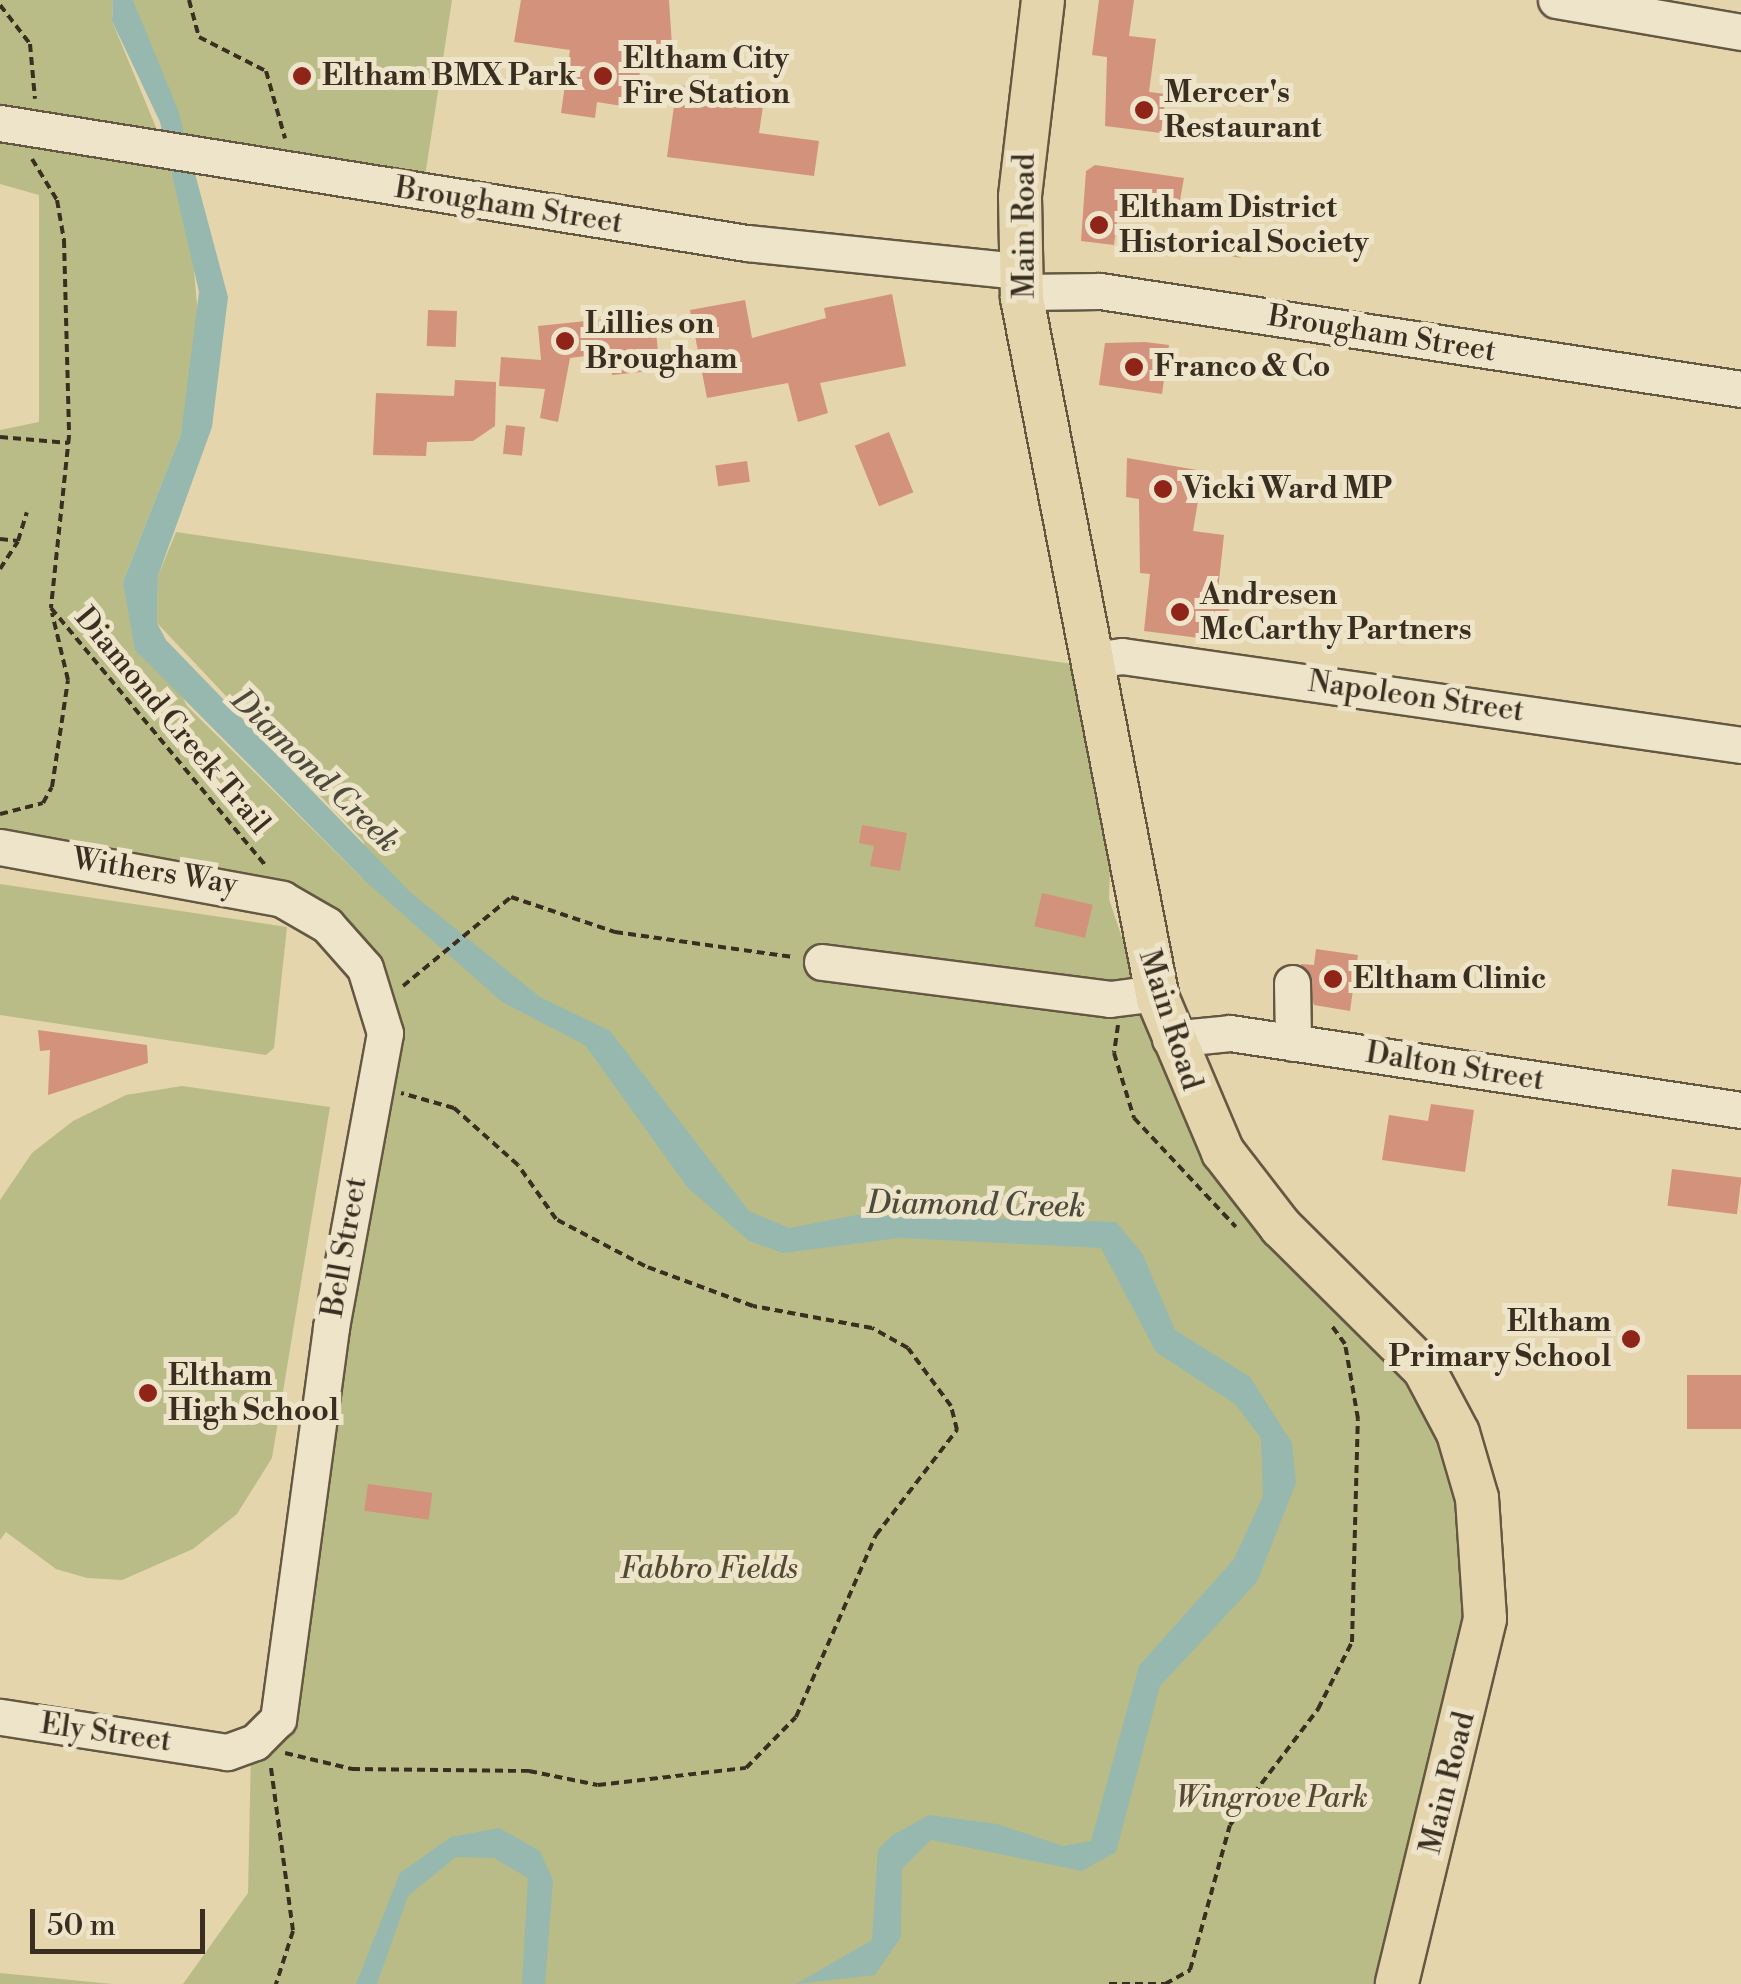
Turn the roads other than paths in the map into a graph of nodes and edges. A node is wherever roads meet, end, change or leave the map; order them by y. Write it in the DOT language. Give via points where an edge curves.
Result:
graph roads {
  1 [pos="1043,0"];
  2 [pos="1556,0"];
  3 [pos="1741,32"];
  4 [pos="0,124"];
  5 [pos="1021,282"];
  6 [pos="1741,388"];
  7 [pos="1090,660"];
  8 [pos="1741,744"];
  9 [pos="0,847"];
  10 [pos="822,962"];
  11 [pos="376,982"];
  12 [pos="1292,983"];
  13 [pos="1140,996"];
  14 [pos="1170,1038"];
  15 [pos="1293,1042"];
  16 [pos="1741,1110"];
  17 [pos="0,1718"];
  18 [pos="259,1741"];
  19 [pos="1402,1971"];
  1 -- 5 [label="main road, Main Road"];
  2 -- 3 [label="street"];
  4 -- 5 [label="street, Brougham Street"];
  5 -- 6 [label="street, Brougham Street"];
  5 -- 7 [label="main road, Main Road"];
  7 -- 8 [label="street, Napoleon Street" via="1122,656"];
  7 -- 13 [label="main road, Main Road"];
  9 -- 11 [label="street, Withers Way" via="245,886 304,913"];
  10 -- 13 [label="street"];
  11 -- 18 [label="street, Bell Street" via="385,1068 282,1709"];
  12 -- 15 [label="street"];
  13 -- 14 [label="main road, Main Road"];
  14 -- 15 [label="street, Dalton Street" via="1208,1032"];
  14 -- 19 [label="main road, Main Road" via="1242,1180 1401,1340 1443,1400 1470,1466 1485,1619"];
  15 -- 16 [label="street, Dalton Street"];
  17 -- 18 [label="street, Ely Street" via="212,1747"];
}
